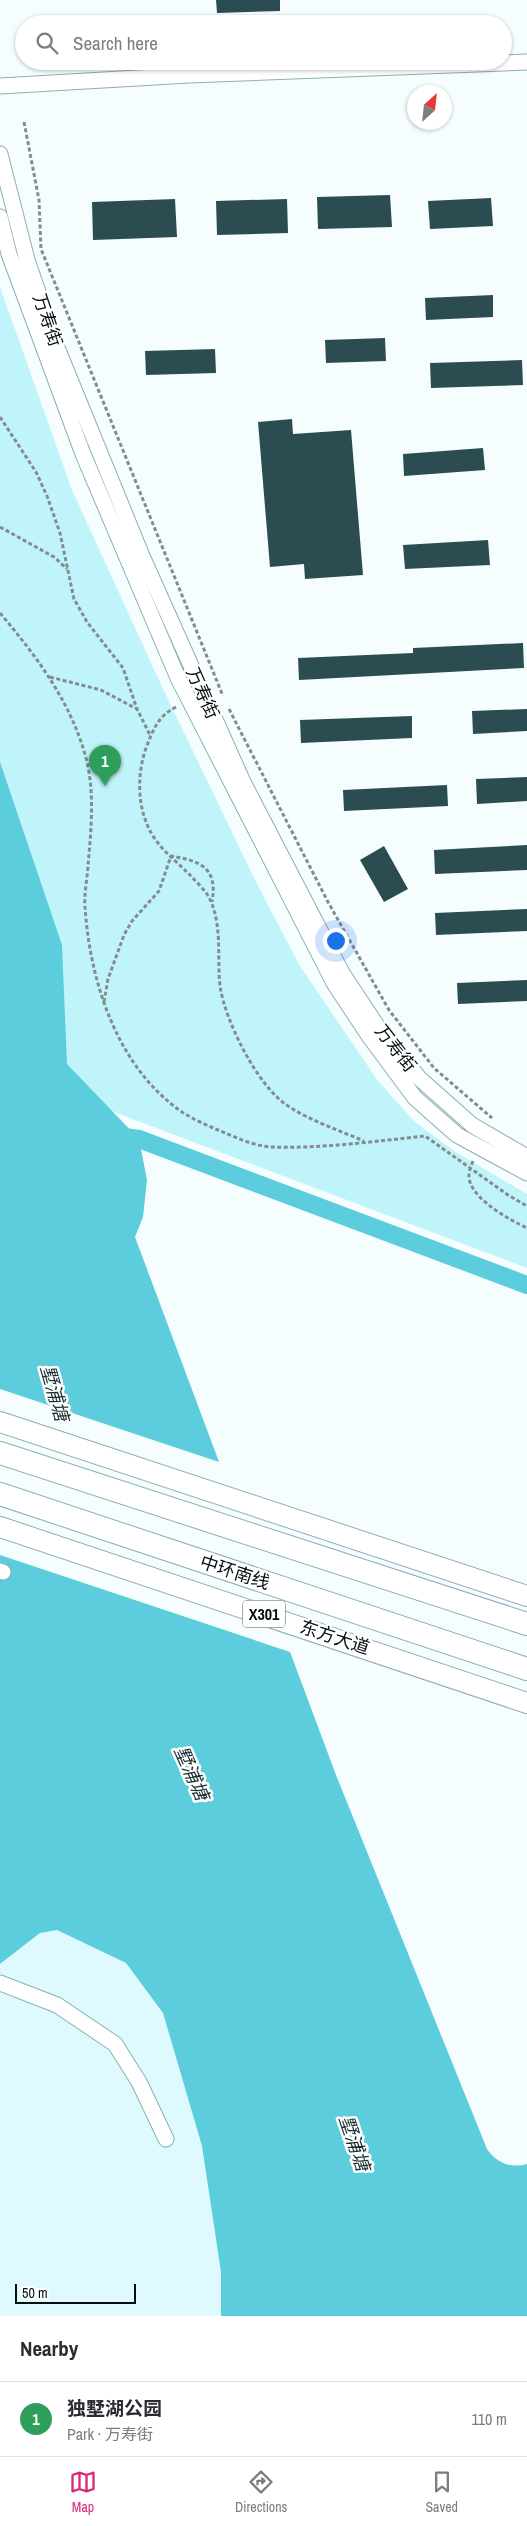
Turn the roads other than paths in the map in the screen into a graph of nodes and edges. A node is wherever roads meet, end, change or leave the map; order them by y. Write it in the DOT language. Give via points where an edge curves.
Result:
graph roads {
  1 [pos="527,62"];
  2 [pos="512,63"];
  3 [pos="319,70"];
  4 [pos="0,86"];
  5 [pos="0,154"];
  6 [pos="0,217"];
  7 [pos="527,1157"];
  8 [pos="527,1172"];
  9 [pos="0,1422"];
  10 [pos="0,1453"];
  11 [pos="0,1494"];
  12 [pos="0,1527"];
  13 [pos="527,1596"];
  14 [pos="527,1624"];
  15 [pos="527,1669"];
  16 [pos="527,1703"];
  17 [pos="0,1983"];
  18 [pos="166,2139"];
  1 -- 2 [label="street"];
  3 -- 4 [label="street"];
  5 -- 7 [label="street, 万寿街" via="27,260 58,350 142,556 243,782 342,973 379,1029 419,1078 472,1125"];
  6 -- 8 [label="street, 万寿街" via="9,254 83,454 190,701 334,983 415,1098 457,1135"];
  9 -- 13 [label="main road"];
  10 -- 14 [label="highway"];
  11 -- 15 [label="highway, 中环南线"];
  12 -- 16 [label="main road, 东方大道 / X301"];
  17 -- 18 [label="street" via="57,2005 115,2044"];
}
